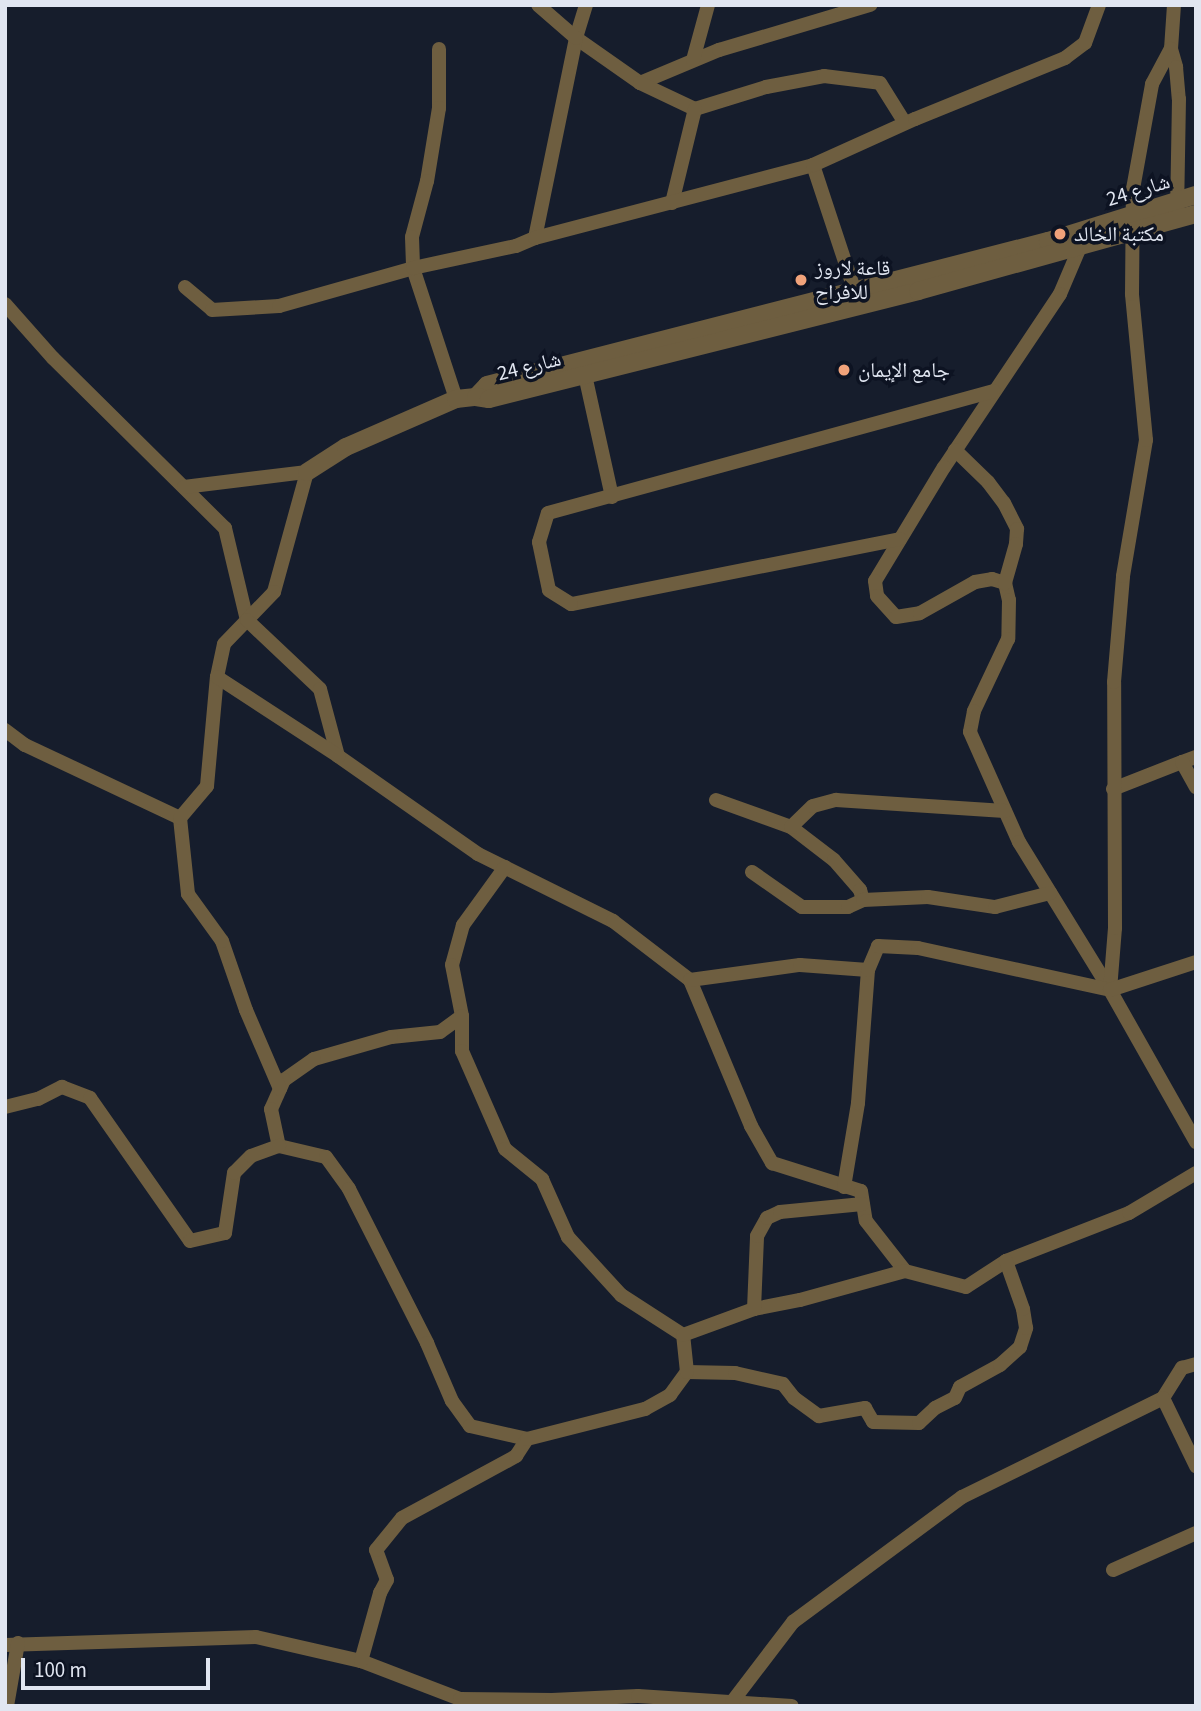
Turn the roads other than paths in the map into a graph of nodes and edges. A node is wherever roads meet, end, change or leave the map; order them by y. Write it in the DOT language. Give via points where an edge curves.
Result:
graph roads {
  1 [pos="538,5"];
  2 [pos="586,5"];
  3 [pos="708,5"];
  4 [pos="870,5"];
  5 [pos="1099,5"];
  6 [pos="1174,5"];
  7 [pos="576,38"];
  8 [pos="439,49"];
  9 [pos="1171,49"];
  10 [pos="693,60"];
  11 [pos="639,83"];
  12 [pos="695,109"];
  13 [pos="905,123"];
  14 [pos="813,165"];
  15 [pos="1196,195"];
  16 [pos="672,203"];
  17 [pos="1177,211"];
  18 [pos="1196,214"];
  19 [pos="1132,224"];
  20 [pos="535,238"];
  21 [pos="1079,240"];
  22 [pos="413,268"];
  23 [pos="186,287"];
  24 [pos="858,299"];
  25 [pos="5,304"];
  26 [pos="585,375"];
  27 [pos="994,391"];
  28 [pos="476,397"];
  29 [pos="456,400"];
  30 [pos="955,450"];
  31 [pos="307,472"];
  32 [pos="184,488"];
  33 [pos="612,497"];
  34 [pos="900,539"];
  35 [pos="1005,583"];
  36 [pos="247,620"];
  37 [pos="217,677"];
  38 [pos="5,730"];
  39 [pos="338,756"];
  40 [pos="1189,760"];
  41 [pos="1196,787"];
  42 [pos="1114,789"];
  43 [pos="716,800"];
  44 [pos="1005,811"];
  45 [pos="180,818"];
  46 [pos="791,827"];
  47 [pos="505,867"];
  48 [pos="752,872"];
  49 [pos="1050,893"];
  50 [pos="863,900"];
  51 [pos="1196,962"];
  52 [pos="868,970"];
  53 [pos="690,980"];
  54 [pos="1110,990"];
  55 [pos="462,1016"];
  56 [pos="280,1089"];
  57 [pos="5,1107"];
  58 [pos="1196,1142"];
  59 [pos="279,1146"];
  60 [pos="1196,1173"];
  61 [pos="844,1187"];
  62 [pos="863,1204"];
  63 [pos="1006,1261"];
  64 [pos="905,1271"];
  65 [pos="754,1309"];
  66 [pos="683,1335"];
  67 [pos="1196,1364"];
  68 [pos="687,1372"];
  69 [pos="1163,1398"];
  70 [pos="527,1439"];
  71 [pos="1196,1466"];
  72 [pos="1196,1532"];
  73 [pos="1113,1570"];
  74 [pos="11,1644"];
  75 [pos="360,1661"];
  76 [pos="637,1701"];
  77 [pos="732,1702"];
  78 [pos="8,1706"];
  79 [pos="792,1706"];
  1 -- 7 [label="street"];
  2 -- 7 [label="street"];
  3 -- 10 [label="street"];
  4 -- 10 [label="street"];
  5 -- 13 [label="street" via="1085,43 1065,58"];
  6 -- 9 [label="street"];
  7 -- 11 [label="street"];
  7 -- 20 [label="street"];
  8 -- 22 [label="street" via="439,108 412,237"];
  9 -- 17 [label="street" via="1179,99"];
  9 -- 19 [label="street" via="1152,84 1138,151"];
  10 -- 11 [label="street"];
  11 -- 12 [label="street"];
  12 -- 13 [label="street" via="824,76 880,83"];
  12 -- 16 [label="street"];
  13 -- 14 [label="street"];
  14 -- 16 [label="street"];
  14 -- 24 [label="street"];
  15 -- 17 [label="street, شارع 24"];
  16 -- 20 [label="street"];
  17 -- 18 [label="street, شارع 24"];
  17 -- 19 [label="street, شارع 24"];
  19 -- 21 [label="street, شارع 24"];
  19 -- 42 [label="street" via="1132,294 1146,440 1123,576 1114,682"];
  20 -- 22 [label="street"];
  21 -- 24 [label="street, شارع 24"];
  21 -- 27 [label="street" via="1060,294"];
  22 -- 23 [label="street" via="279,306 247,310 212,310"];
  22 -- 29 [label="street"];
  24 -- 26 [label="street, شارع 24"];
  24 -- 28 [label="street, شارع 24" via="487,385"];
  25 -- 32 [label="street"];
  26 -- 28 [label="street, شارع 24" via="489,399"];
  26 -- 33 [label="street"];
  27 -- 30 [label="street"];
  27 -- 33 [label="street"];
  28 -- 29 [label="street"];
  29 -- 31 [label="street" via="346,447"];
  30 -- 34 [label="street"];
  30 -- 35 [label="street" via="988,482 1017,529"];
  31 -- 32 [label="street"];
  31 -- 36 [label="street" via="274,592"];
  32 -- 36 [label="street" via="225,528"];
  33 -- 34 [label="street" via="548,513 539,542 550,590 571,604"];
  34 -- 35 [label="street" via="875,581 877,596 896,617 920,613 975,582 992,579"];
  35 -- 44 [label="street" via="1008,639 974,711 970,732"];
  36 -- 37 [label="street" via="224,644"];
  36 -- 39 [label="street" via="320,689"];
  37 -- 39 [label="street"];
  37 -- 45 [label="street" via="206,786"];
  38 -- 45 [label="street" via="25,745"];
  39 -- 47 [label="street" via="478,854"];
  40 -- 41 [label="street"];
  40 -- 42 [label="street"];
  42 -- 54 [label="street" via="1115,928"];
  43 -- 46 [label="street"];
  44 -- 46 [label="street" via="836,800 813,806"];
  44 -- 49 [label="street"];
  45 -- 56 [label="street" via="188,894 222,941"];
  46 -- 50 [label="street" via="834,860"];
  47 -- 53 [label="street" via="613,921"];
  47 -- 55 [label="street" via="463,925 455,951 452,965"];
  48 -- 50 [label="street" via="802,906 848,907"];
  49 -- 50 [label="street" via="995,907 928,897"];
  49 -- 54 [label="street"];
  51 -- 54 [label="street"];
  52 -- 53 [label="street" via="800,965"];
  52 -- 54 [label="street" via="878,946 918,948"];
  52 -- 61 [label="street" via="858,1103"];
  53 -- 61 [label="street" via="751,1126 772,1163"];
  54 -- 58 [label="street"];
  55 -- 56 [label="street" via="440,1032 391,1037 314,1059 284,1080"];
  55 -- 66 [label="street" via="462,1051 506,1149 542,1179 568,1237 621,1295"];
  56 -- 59 [label="street" via="271,1110"];
  57 -- 59 [label="street" via="62,1087 90,1098 190,1241 225,1233 234,1173 251,1156"];
  59 -- 70 [label="street" via="326,1157 349,1189 452,1401 470,1426"];
  60 -- 63 [label="street" via="1129,1213"];
  61 -- 62 [label="street" via="861,1191"];
  62 -- 64 [label="street" via="866,1221"];
  62 -- 65 [label="street" via="780,1212 767,1218 757,1236"];
  63 -- 64 [label="street" via="966,1287"];
  63 -- 68 [label="street" via="1023,1309 1026,1328 1020,1347 1000,1365 960,1387 955,1398 919,1423 873,1422 865,1408 819,1416 783,1384 735,1374"];
  64 -- 65 [label="street"];
  65 -- 66 [label="street"];
  66 -- 68 [label="street"];
  67 -- 69 [label="street" via="1182,1368"];
  68 -- 70 [label="street" via="670,1395 645,1409"];
  69 -- 71 [label="street"];
  69 -- 77 [label="street" via="962,1497 793,1622"];
  70 -- 75 [label="street" via="516,1456 402,1518 376,1549 387,1580"];
  72 -- 73 [label="street"];
  74 -- 75 [label="street" via="256,1637"];
  74 -- 78 [label="street"];
  75 -- 76 [label="street" via="460,1699"];
  76 -- 77 [label="street"];
  77 -- 79 [label="street"];
}
